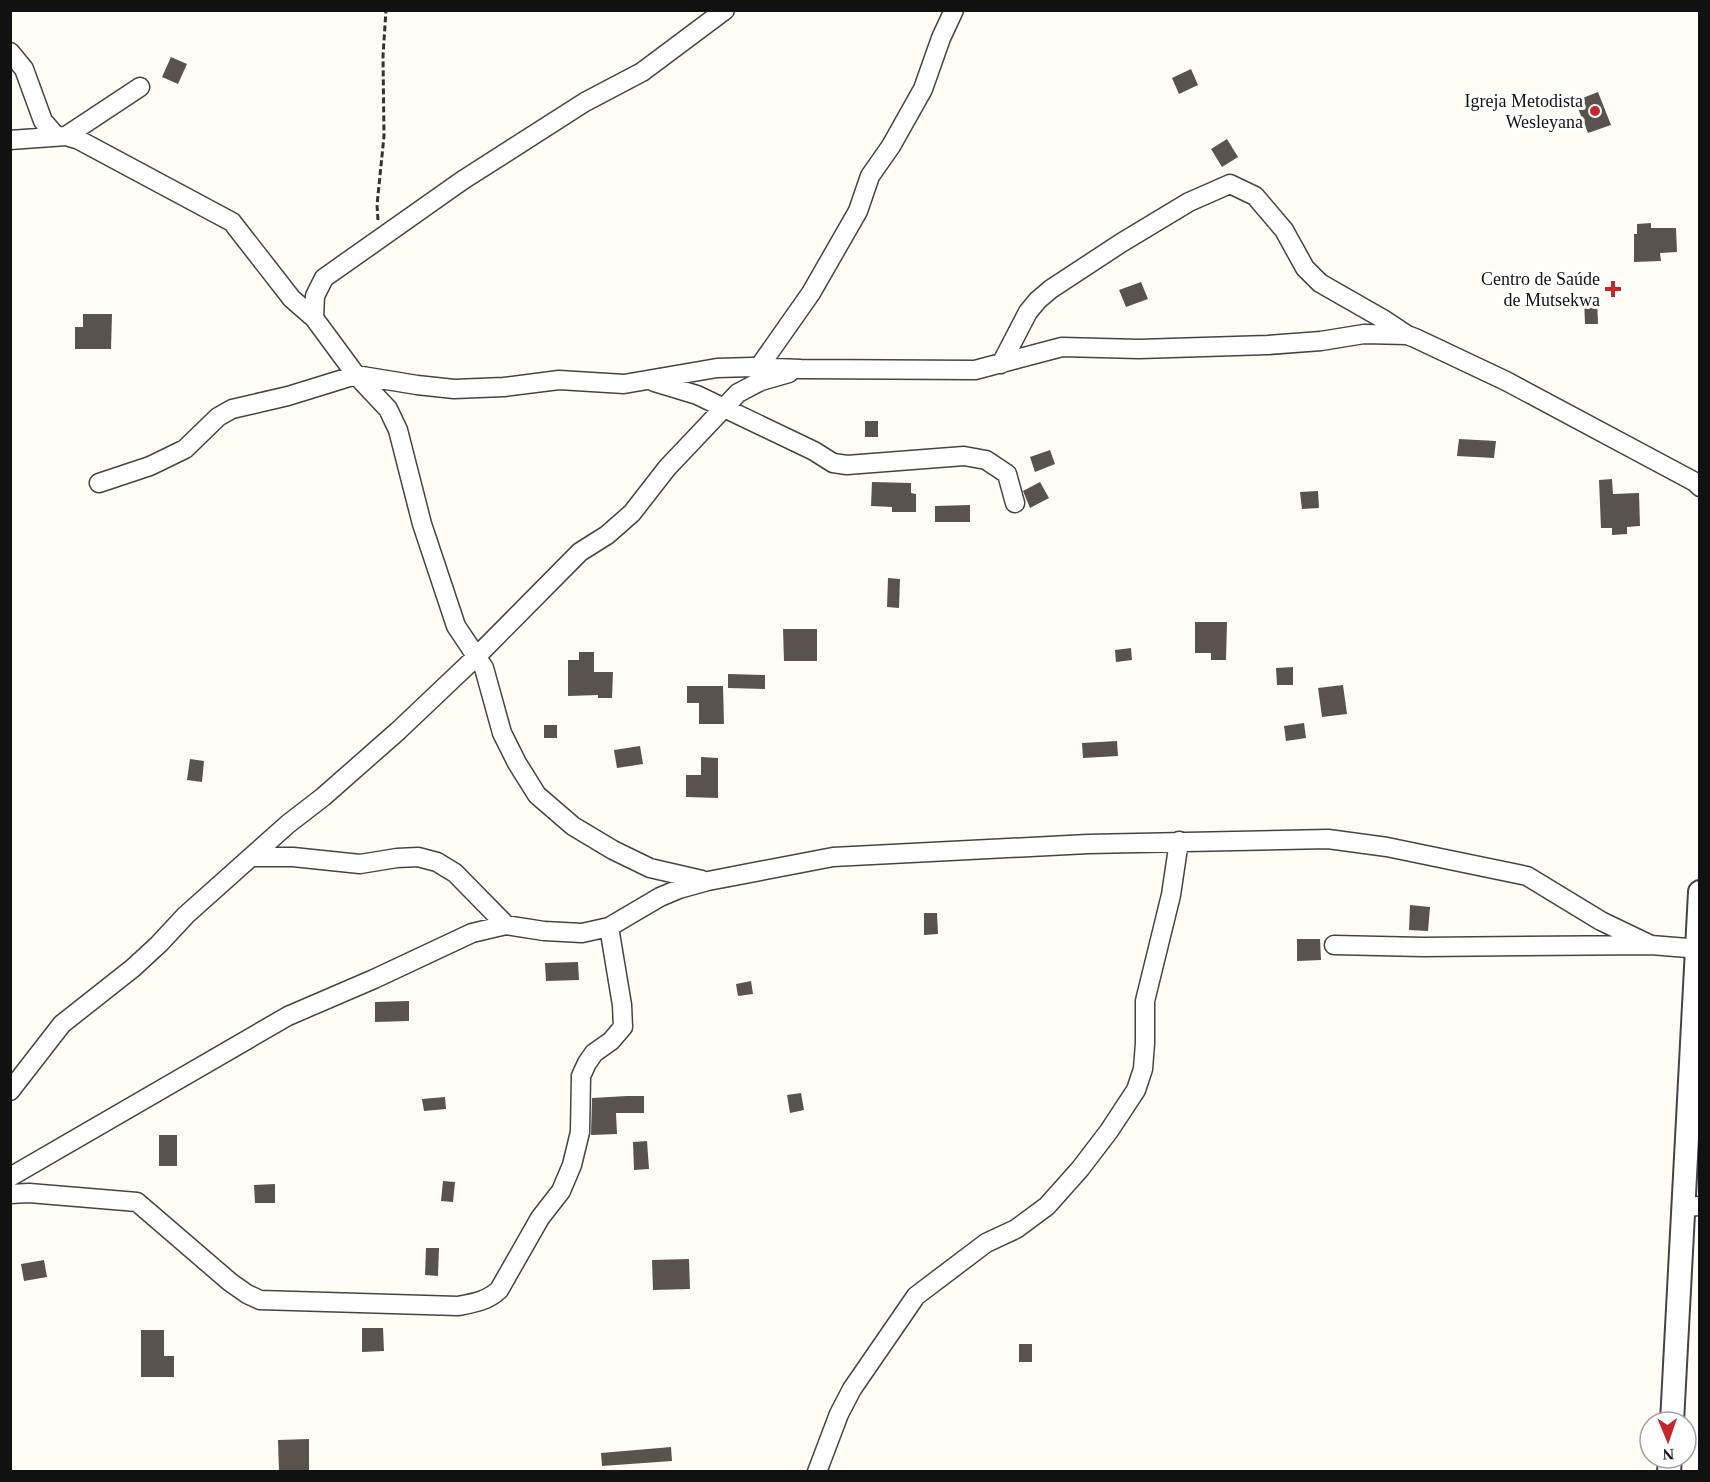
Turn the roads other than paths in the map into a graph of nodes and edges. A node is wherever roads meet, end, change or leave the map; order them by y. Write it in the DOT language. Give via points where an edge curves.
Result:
graph roads {
  1 [pos="725,10"];
  2 [pos="954,10"];
  3 [pos="10,51"];
  4 [pos="140,87"];
  5 [pos="61,136"];
  6 [pos="10,140"];
  7 [pos="314,318"];
  8 [pos="1407,335"];
  9 [pos="1001,364"];
  10 [pos="759,367"];
  11 [pos="801,369"];
  12 [pos="356,375"];
  13 [pos="650,380"];
  14 [pos="724,408"];
  15 [pos="99,483"];
  16 [pos="1698,483"];
  17 [pos="1015,503"];
  18 [pos="476,657"];
  19 [pos="1179,841"];
  20 [pos="251,857"];
  21 [pos="708,881"];
  22 [pos="1700,892"];
  23 [pos="506,925"];
  24 [pos="609,927"];
  25 [pos="1334,945"];
  26 [pos="1651,945"];
  27 [pos="1698,949"];
  28 [pos="1697,975"];
  29 [pos="10,1090"];
  30 [pos="10,1178"];
  31 [pos="10,1194"];
  32 [pos="1691,1206"];
  33 [pos="1673,1410"];
  34 [pos="817,1472"];
  1 -- 7 [label="street" via="642,72 585,102 463,180 324,278 315,296"];
  2 -- 10 [label="street" via="923,88 870,176 858,211 811,293"];
  3 -- 5 [label="street" via="24,69 43,121"];
  4 -- 5 [label="street"];
  5 -- 6 [label="street"];
  5 -- 7 [label="street" via="90,146 232,222 292,300"];
  7 -- 12 [label="street"];
  8 -- 9 [label="street" via="1364,334 1257,345 1062,347"];
  8 -- 9 [label="street" via="1320,283 1305,268 1284,230 1255,196 1230,184 1189,202 1051,289 1028,312"];
  8 -- 16 [label="street" via="1506,381"];
  9 -- 11 [label="street" via="975,370"];
  10 -- 11 [label="street"];
  10 -- 13 [label="street" via="717,368"];
  11 -- 14 [label="street" via="761,381 738,393"];
  12 -- 13 [label="street" via="454,389 559,380 624,384"];
  12 -- 15 [label="street" via="232,409 185,449"];
  12 -- 18 [label="street" via="388,408 398,430 422,524 456,626"];
  13 -- 14 [label="street"];
  14 -- 17 [label="street" via="833,463 964,456 986,460 1007,474"];
  14 -- 18 [label="street" via="667,468 632,513 580,552"];
  18 -- 20 [label="street" via="398,731"];
  18 -- 21 [label="street" via="483,668 502,734 537,795 573,826 613,850 650,868"];
  19 -- 21 [label="street" via="833,856"];
  19 -- 26 [label="street" via="1328,840 1387,847 1527,876 1601,921"];
  19 -- 34 [label="street" via="1171,895 1145,1001 1145,1050 1136,1090 1110,1131 1047,1206 1016,1230 986,1243 916,1296 852,1389"];
  20 -- 23 [label="street" via="360,864 418,857 437,862 455,873"];
  20 -- 29 [label="street" via="133,968 62,1024"];
  21 -- 24 [label="street" via="660,897"];
  22 -- 27 [label="street"];
  23 -- 24 [label="street" via="582,933"];
  23 -- 30 [label="street" via="472,933 288,1016"];
  24 -- 31 [label="street" via="623,1027 594,1053 581,1076 580,1132 561,1191 540,1218 500,1290 480,1302 458,1306 260,1300 230,1282 136,1202"];
  25 -- 26 [label="street"];
  26 -- 27 [label="street"];
  27 -- 28 [label="street"];
  28 -- 32 [label="street"];
  32 -- 33 [label="street"];
}
